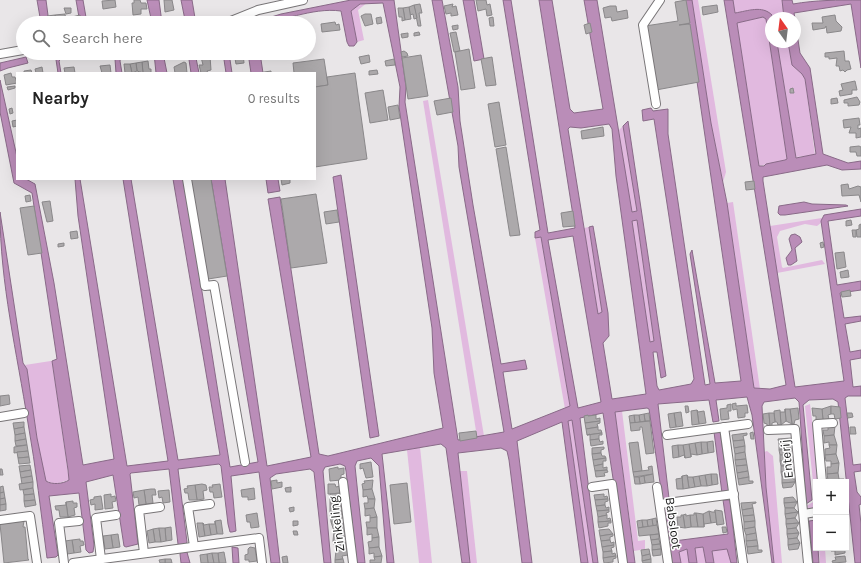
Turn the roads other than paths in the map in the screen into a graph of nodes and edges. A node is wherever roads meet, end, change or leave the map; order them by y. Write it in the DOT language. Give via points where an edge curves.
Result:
graph roads {
  1 [pos="303,0"];
  2 [pos="660,0"];
  3 [pos="243,16"];
  4 [pos="16,51"];
  5 [pos="0,54"];
  6 [pos="656,104"];
  7 [pos="186,180"];
  8 [pos="24,413"];
  9 [pos="0,417"];
  10 [pos="833,422"];
  11 [pos="748,424"];
  12 [pos="719,428"];
  13 [pos="768,430"];
  14 [pos="667,435"];
  15 [pos="245,462"];
  16 [pos="822,479"];
  17 [pos="343,482"];
  18 [pos="592,487"];
  19 [pos="657,487"];
  20 [pos="729,495"];
  21 [pos="210,504"];
  22 [pos="660,504"];
  23 [pos="160,507"];
  24 [pos="813,512"];
  25 [pos="804,514"];
  26 [pos="116,515"];
  27 [pos="0,520"];
  28 [pos="79,521"];
  29 [pos="187,547"];
  30 [pos="144,553"];
  31 [pos="101,559"];
  32 [pos="83,562"];
  33 [pos="37,563"];
  34 [pos="64,563"];
  35 [pos="73,563"];
  36 [pos="262,563"];
  37 [pos="353,563"];
  38 [pos="623,563"];
  39 [pos="668,563"];
  40 [pos="743,563"];
  41 [pos="808,563"];
  1 -- 3 [label="street"];
  2 -- 6 [label="street" via="643,25"];
  4 -- 5 [label="street"];
  7 -- 15 [label="street" via="204,279 206,286 214,285 220,312"];
  8 -- 9 [label="street"];
  10 -- 16 [label="street" via="817,424"];
  11 -- 12 [label="street"];
  12 -- 14 [label="street"];
  12 -- 20 [label="street"];
  13 -- 25 [label="street, Enterij" via="795,428"];
  17 -- 37 [label="street, Zinkeling"];
  18 -- 38 [label="street" via="612,484"];
  19 -- 22 [label="street, Babsloot"];
  20 -- 22 [label="street"];
  20 -- 40 [label="street"];
  21 -- 29 [label="street" via="188,507"];
  22 -- 39 [label="street, Babsloot"];
  23 -- 30 [label="street" via="139,510"];
  24 -- 25 [label="street"];
  25 -- 41 [label="street, Enterij"];
  26 -- 31 [label="street" via="96,518"];
  27 -- 33 [label="street" via="30,516"];
  28 -- 34 [label="street" via="59,524"];
  29 -- 30 [label="street"];
  29 -- 36 [label="street" via="259,538"];
  30 -- 31 [label="street"];
  31 -- 32 [label="street"];
  32 -- 35 [label="street"];
}
